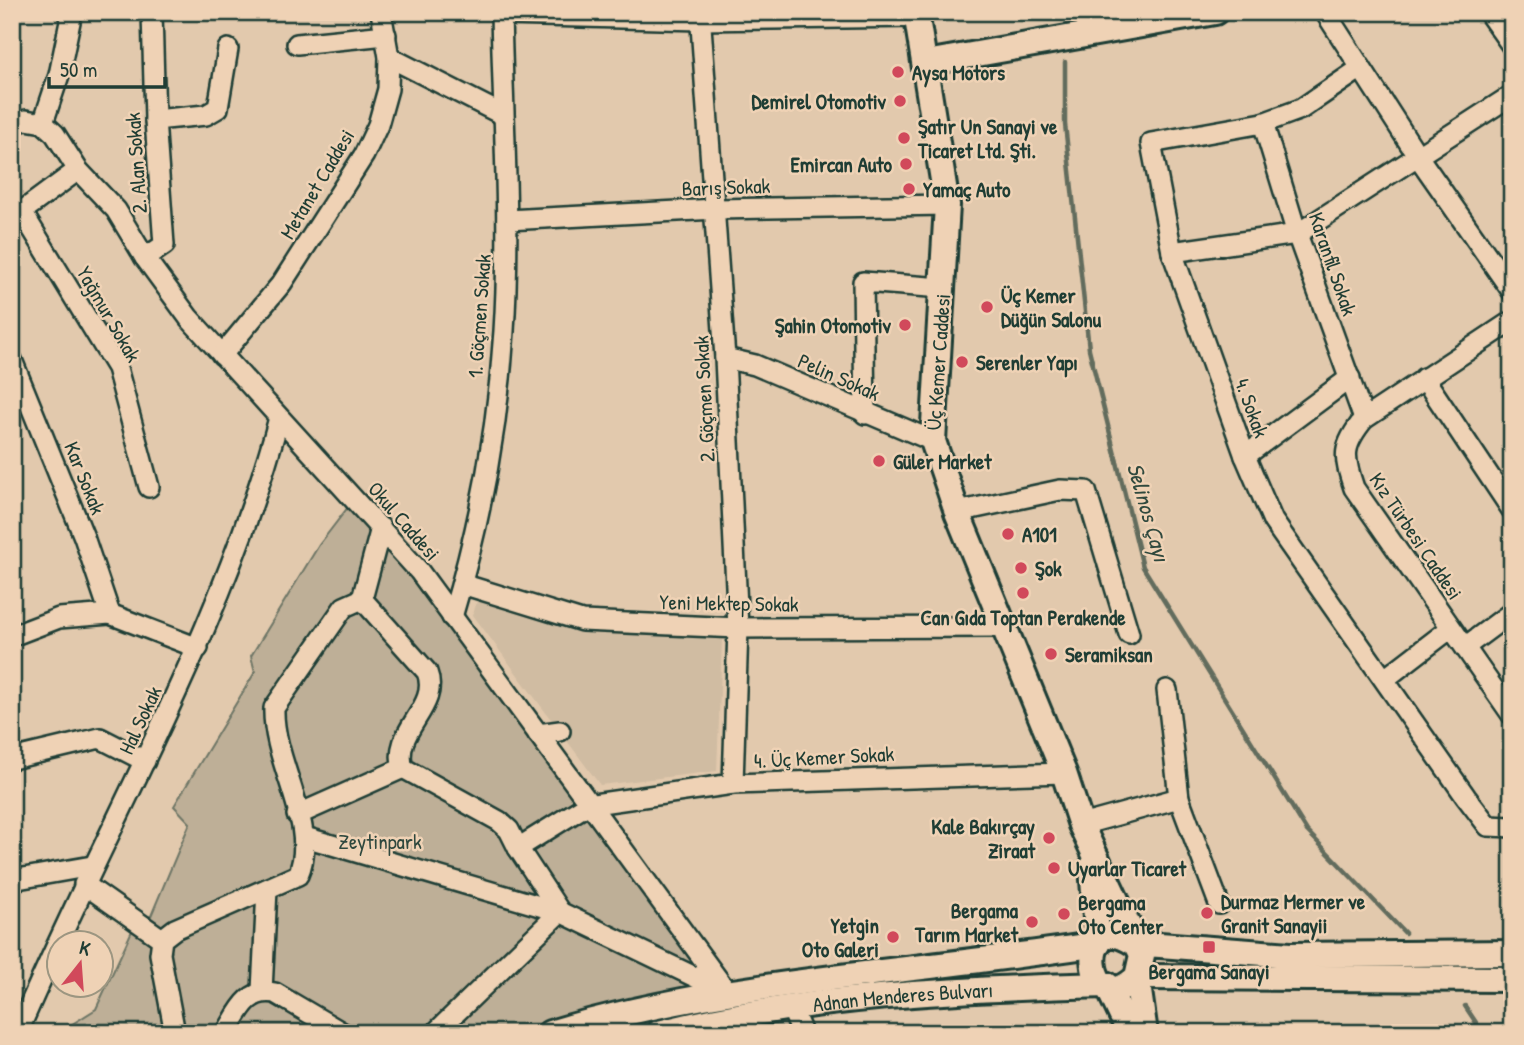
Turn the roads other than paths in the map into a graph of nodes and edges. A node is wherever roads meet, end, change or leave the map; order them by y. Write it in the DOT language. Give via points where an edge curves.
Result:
graph roads {
  1 [pos="72,12"];
  2 [pos="152,12"];
  3 [pos="381,12"];
  4 [pos="1325,12"];
  5 [pos="1488,12"];
  6 [pos="501,14"];
  7 [pos="1206,14"];
  8 [pos="917,15"];
  9 [pos="700,16"];
  10 [pos="386,35"];
  11 [pos="297,44"];
  12 [pos="1512,46"];
  13 [pos="228,50"];
  14 [pos="389,57"];
  15 [pos="926,63"];
  16 [pos="1361,68"];
  17 [pos="1512,95"];
  18 [pos="503,115"];
  19 [pos="155,120"];
  20 [pos="43,123"];
  21 [pos="1263,123"];
  22 [pos="12,124"];
  23 [pos="1419,158"];
  24 [pos="78,170"];
  25 [pos="947,205"];
  26 [pos="716,209"];
  27 [pos="17,215"];
  28 [pos="507,220"];
  29 [pos="1297,234"];
  30 [pos="1171,252"];
  31 [pos="145,258"];
  32 [pos="943,288"];
  33 [pos="1512,292"];
  34 [pos="1512,321"];
  35 [pos="222,355"];
  36 [pos="725,358"];
  37 [pos="12,360"];
  38 [pos="1350,378"];
  39 [pos="1424,378"];
  40 [pos="865,414"];
  41 [pos="279,418"];
  42 [pos="1364,418"];
  43 [pos="933,441"];
  44 [pos="1245,456"];
  45 [pos="149,487"];
  46 [pos="1512,510"];
  47 [pos="957,512"];
  48 [pos="381,528"];
  49 [pos="462,584"];
  50 [pos="362,599"];
  51 [pos="1512,612"];
  52 [pos="110,614"];
  53 [pos="452,617"];
  54 [pos="1002,626"];
  55 [pos="738,628"];
  56 [pos="1451,628"];
  57 [pos="1129,634"];
  58 [pos="12,636"];
  59 [pos="1465,647"];
  60 [pos="198,648"];
  61 [pos="1386,678"];
  62 [pos="1167,690"];
  63 [pos="1512,715"];
  64 [pos="560,731"];
  65 [pos="538,734"];
  66 [pos="12,759"];
  67 [pos="145,761"];
  68 [pos="402,768"];
  69 [pos="1064,773"];
  70 [pos="733,784"];
  71 [pos="1179,798"];
  72 [pos="587,805"];
  73 [pos="298,815"];
  74 [pos="1080,825"];
  75 [pos="1512,827"];
  76 [pos="305,837"];
  77 [pos="518,849"];
  78 [pos="1091,852"];
  79 [pos="92,866"];
  80 [pos="12,880"];
  81 [pos="84,884"];
  82 [pos="267,889"];
  83 [pos="1219,904"];
  84 [pos="560,912"];
  85 [pos="162,939"];
  86 [pos="1134,943"];
  87 [pos="1098,944"];
  88 [pos="1506,953"];
  89 [pos="1290,967"];
  90 [pos="1137,977"];
  91 [pos="1512,979"];
  92 [pos="1107,985"];
  93 [pos="262,991"];
  94 [pos="728,993"];
  95 [pos="791,1007"];
  96 [pos="12,1019"];
  97 [pos="18,1032"];
  98 [pos="175,1033"];
  99 [pos="226,1033"];
  100 [pos="342,1033"];
  101 [pos="435,1033"];
  102 [pos="550,1033"];
  103 [pos="659,1033"];
  104 [pos="802,1033"];
  105 [pos="1130,1033"];
  106 [pos="1145,1033"];
  1 -- 20 [label="street"];
  2 -- 19 [label="street, 2. Alan Sokak"];
  3 -- 10 [label="street, Metanet Caddesi"];
  4 -- 16 [label="street"];
  5 -- 12 [label="street"];
  6 -- 9 [label="street"];
  6 -- 18 [label="street, 1. Göçmen Sokak"];
  7 -- 15 [label="main road"];
  8 -- 9 [label="street"];
  8 -- 15 [label="main road, Üç Kemer Caddesi"];
  9 -- 26 [label="street, 2. Göçmen Sokak"];
  10 -- 11 [label="street"];
  10 -- 14 [label="street, Metanet Caddesi"];
  13 -- 19 [label="street" via="218,108 206,115"];
  14 -- 18 [label="street"];
  14 -- 35 [label="street, Metanet Caddesi" via="388,89 379,125 364,155 282,283"];
  15 -- 25 [label="main road, Üç Kemer Caddesi"];
  16 -- 21 [label="street" via="1301,108"];
  16 -- 23 [label="street"];
  17 -- 23 [label="street"];
  18 -- 28 [label="street, 1. Göçmen Sokak"];
  19 -- 31 [label="street, 2. Alan Sokak" via="164,245"];
  20 -- 22 [label="street" via="26,120"];
  20 -- 24 [label="street, Okul Caddesi"];
  21 -- 29 [label="street, Karanfil Sokak"];
  21 -- 30 [label="street, 4. Sokak" via="1151,143"];
  23 -- 29 [label="street"];
  23 -- 33 [label="street"];
  24 -- 27 [label="street"];
  24 -- 31 [label="street, Okul Caddesi" via="116,210"];
  25 -- 26 [label="street, Barış Sokak"];
  25 -- 32 [label="main road, Üç Kemer Caddesi"];
  26 -- 28 [label="street, Barış Sokak"];
  26 -- 36 [label="street, 2. Göçmen Sokak"];
  27 -- 45 [label="street, Yağmur Sokak" via="117,368"];
  28 -- 49 [label="street, 1. Göçmen Sokak" via="504,331 493,425 479,520"];
  29 -- 30 [label="street"];
  29 -- 38 [label="street, Karanfil Sokak"];
  30 -- 44 [label="street, 4. Sokak"];
  31 -- 35 [label="street, Okul Caddesi"];
  32 -- 40 [label="street" via="863,282"];
  32 -- 43 [label="main road, Üç Kemer Caddesi"];
  34 -- 39 [label="street, Kız Türbesi Caddesi"];
  35 -- 41 [label="street, Okul Caddesi"];
  36 -- 40 [label="street, Pelin Sokak" via="755,365"];
  36 -- 55 [label="street, 2. Göçmen Sokak"];
  37 -- 52 [label="street, Kar Sokak"];
  38 -- 42 [label="street, Karanfil Sokak"];
  38 -- 44 [label="street, 4. Sokak"];
  39 -- 42 [label="street, Kız Türbesi Caddesi"];
  39 -- 46 [label="street"];
  40 -- 43 [label="street, Pelin Sokak"];
  41 -- 48 [label="street, Okul Caddesi"];
  41 -- 60 [label="street, Hal Sokak" via="237,552"];
  42 -- 56 [label="street, Kız Türbesi Caddesi" via="1351,435 1344,458 1354,488"];
  43 -- 47 [label="main road, Üç Kemer Caddesi"];
  44 -- 61 [label="street" via="1273,522"];
  47 -- 54 [label="main road, Üç Kemer Caddesi"];
  47 -- 57 [label="street" via="1060,490 1086,491"];
  48 -- 50 [label="street"];
  48 -- 53 [label="street, Okul Caddesi"];
  49 -- 53 [label="street, 1. Göçmen Sokak"];
  49 -- 55 [label="street, Yeni Mektep Sokak" via="582,621"];
  50 -- 68 [label="street" via="430,680 429,696 400,749"];
  50 -- 73 [label="street" via="344,607 274,708 273,728"];
  51 -- 59 [label="street"];
  52 -- 58 [label="street" via="59,618"];
  52 -- 60 [label="street"];
  53 -- 65 [label="street, Okul Caddesi"];
  54 -- 55 [label="street, Yeni Mektep Sokak"];
  54 -- 69 [label="main road, Üç Kemer Caddesi"];
  55 -- 70 [label="street, 2. Göçmen Sokak"];
  56 -- 59 [label="street, Kız Türbesi Caddesi"];
  56 -- 61 [label="street"];
  59 -- 63 [label="street, Kız Türbesi Caddesi"];
  60 -- 67 [label="street, Hal Sokak"];
  61 -- 75 [label="street" via="1488,826"];
  62 -- 71 [label="street"];
  64 -- 65 [label="street"];
  65 -- 72 [label="street, Okul Caddesi"];
  66 -- 67 [label="street" via="100,738"];
  67 -- 79 [label="street, Hal Sokak"];
  68 -- 73 [label="street"];
  68 -- 77 [label="street" via="499,821"];
  69 -- 70 [label="street, 4. Üç Kemer Sokak"];
  69 -- 74 [label="main road, Üç Kemer Caddesi"];
  70 -- 72 [label="street, 4. Üç Kemer Sokak"];
  71 -- 74 [label="street"];
  71 -- 83 [label="street"];
  72 -- 77 [label="street"];
  72 -- 94 [label="street, Okul Caddesi"];
  73 -- 76 [label="street"];
  74 -- 78 [label="main road, Üç Kemer Caddesi"];
  76 -- 82 [label="street" via="305,860 298,875"];
  76 -- 84 [label="street"];
  77 -- 84 [label="street"];
  78 -- 86 [label="main road"];
  78 -- 87 [label="main road"];
  79 -- 80 [label="street"];
  79 -- 81 [label="street, Hal Sokak"];
  81 -- 85 [label="street"];
  81 -- 97 [label="street, Hal Sokak"];
  82 -- 85 [label="street"];
  82 -- 93 [label="street"];
  84 -- 94 [label="street"];
  84 -- 101 [label="street"];
  85 -- 98 [label="street" via="160,954"];
  86 -- 87 [label="main road" via="1114,936"];
  86 -- 89 [label="main road"];
  86 -- 90 [label="main road" via="1142,963"];
  87 -- 92 [label="main road" via="1092,967"];
  87 -- 94 [label="main road, Adnan Menderes Bulvarı"];
  88 -- 89 [label="main road"];
  89 -- 90 [label="main road"];
  89 -- 91 [label="main road"];
  90 -- 92 [label="main road" via="1124,986"];
  90 -- 106 [label="main road"];
  92 -- 95 [label="main road, Adnan Menderes Bulvarı" via="950,989"];
  92 -- 105 [label="main road"];
  93 -- 99 [label="street" via="246,1000"];
  93 -- 100 [label="street" via="275,993"];
  94 -- 102 [label="main road, Adnan Menderes Bulvarı"];
  95 -- 103 [label="main road, Adnan Menderes Bulvarı"];
  95 -- 104 [label="street"];
  96 -- 97 [label="main road"];
}
